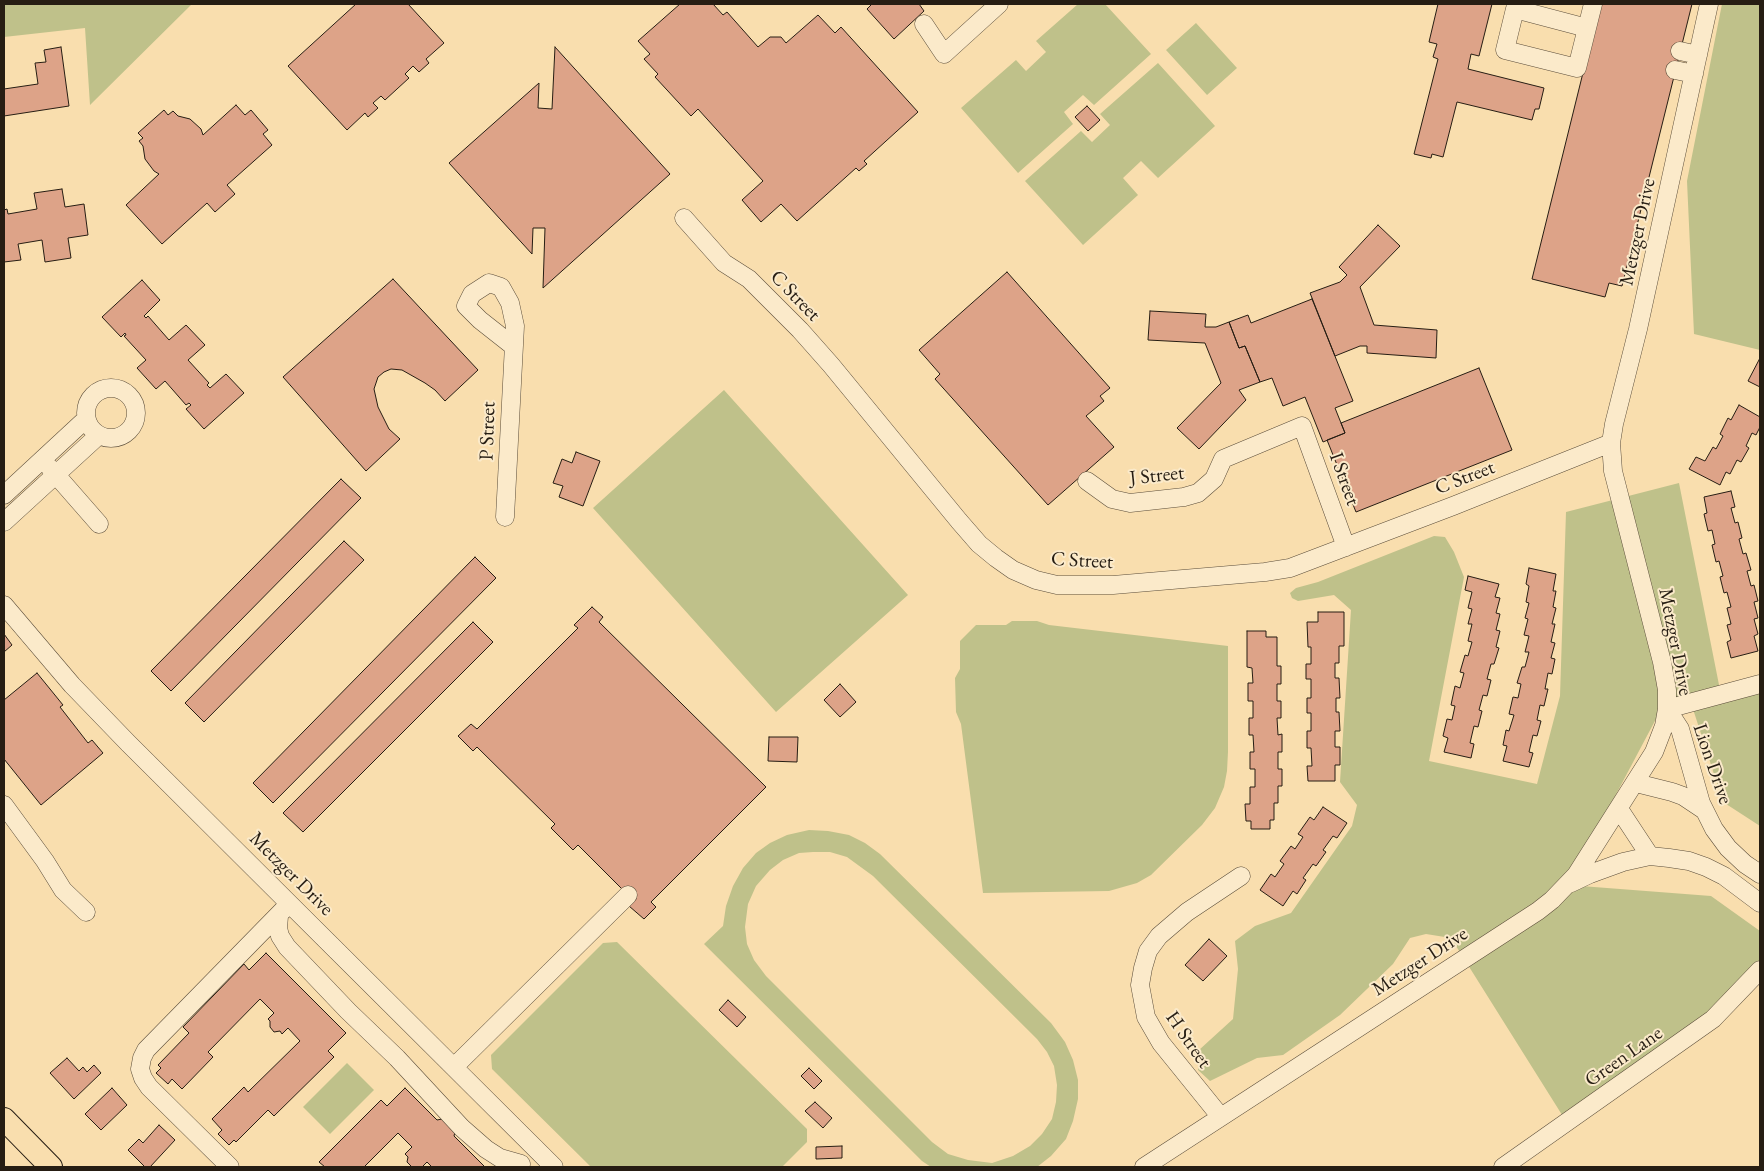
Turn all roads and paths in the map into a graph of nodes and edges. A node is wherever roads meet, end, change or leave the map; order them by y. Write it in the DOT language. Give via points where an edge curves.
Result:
graph roads {
  1 [pos="999,4"];
  2 [pos="1593,4"];
  3 [pos="1709,4"];
  4 [pos="924,24"];
  5 [pos="1587,28"];
  6 [pos="1680,51"];
  7 [pos="1698,55"];
  8 [pos="1676,70"];
  9 [pos="1694,74"];
  10 [pos="684,218"];
  11 [pos="514,346"];
  12 [pos="86,419"];
  13 [pos="1302,426"];
  14 [pos="99,435"];
  15 [pos="1611,443"];
  16 [pos="42,459"];
  17 [pos="56,475"];
  18 [pos="1087,481"];
  19 [pos="4,495"];
  20 [pos="505,517"];
  21 [pos="4,522"];
  22 [pos="99,524"];
  23 [pos="1346,547"];
  24 [pos="4,605"];
  25 [pos="1760,684"];
  26 [pos="1667,709"];
  27 [pos="1636,783"];
  28 [pos="4,805"];
  29 [pos="1619,809"];
  30 [pos="1704,810"];
  31 [pos="1650,856"];
  32 [pos="1760,874"];
  33 [pos="1241,876"];
  34 [pos="1568,885"];
  35 [pos="628,895"];
  36 [pos="1760,904"];
  37 [pos="284,910"];
  38 [pos="86,912"];
  39 [pos="1760,970"];
  40 [pos="454,1067"];
  41 [pos="1220,1116"];
  42 [pos="4,1118"];
  43 [pos="537,1150"];
  44 [pos="519,1165"];
  45 [pos="51,1167"];
  46 [pos="230,1167"];
  47 [pos="554,1167"];
  48 [pos="1144,1167"];
  49 [pos="1503,1167"];
  1 -- 4 [label="street" via="944,54"];
  2 -- 5 [label="street"];
  3 -- 7 [label="street, Metzger Drive"];
  5 -- 5 [label="street" via="1577,68 1505,50 1515,9"];
  6 -- 7 [label="street"];
  7 -- 9 [label="street, Metzger Drive"];
  8 -- 9 [label="street"];
  9 -- 15 [label="street, Metzger Drive"];
  10 -- 23 [label="street, C Street" via="724,263 749,279 800,330 959,521 985,549 1013,570 1057,585 1114,585 1290,568"];
  11 -- 20 [label="street, P Street"];
  12 -- 14 [label="street"];
  12 -- 14 [label="street" via="87,403 105,388 114,387 133,400 136,416 129,430 114,438"];
  12 -- 16 [label="street"];
  13 -- 18 [label="street, J Street" via="1223,459 1214,479 1198,493 1184,497 1130,503 1112,500"];
  13 -- 23 [label="street, I Street"];
  14 -- 17 [label="street"];
  15 -- 23 [label="street, C Street"];
  15 -- 26 [label="street, Metzger Drive" via="1614,471 1662,662"];
  16 -- 17 [label="street"];
  16 -- 19 [label="street"];
  17 -- 21 [label="street"];
  17 -- 22 [label="street"];
  24 -- 37 [label="street, Metzger Drive" via="72,685"];
  25 -- 26 [label="street"];
  26 -- 27 [label="street, Metzger Drive" via="1659,742"];
  26 -- 30 [label="street, Lion Drive" via="1680,729"];
  27 -- 29 [label="street, Metzger Drive"];
  27 -- 30 [label="street" via="1672,792"];
  28 -- 38 [label="street" via="63,890"];
  29 -- 31 [label="street"];
  29 -- 34 [label="street, Metzger Drive"];
  30 -- 32 [label="street, Lion Drive" via="1728,848"];
  31 -- 34 [label="street" via="1623,862"];
  31 -- 36 [label="street" via="1689,861 1706,867 1724,876"];
  33 -- 41 [label="street, H Street" via="1187,912 1159,936 1148,951 1140,985 1146,1017 1161,1043"];
  34 -- 41 [label="street, Metzger Drive" via="1538,911"];
  35 -- 40 [label="street"];
  37 -- 40 [label="street, Metzger Drive"];
  37 -- 44 [label="street" via="278,928 287,948 462,1128 486,1149"];
  37 -- 46 [label="street" via="146,1050 142,1058 140,1069 149,1087"];
  39 -- 49 [label="street, Green Lane" via="1729,1005 1700,1029"];
  40 -- 43 [label="street, Metzger Drive"];
  41 -- 48 [label="street, Metzger Drive"];
  42 -- 45 [label="main road"];
  43 -- 44 [label="street"];
  43 -- 47 [label="street, Metzger Drive"];
}
